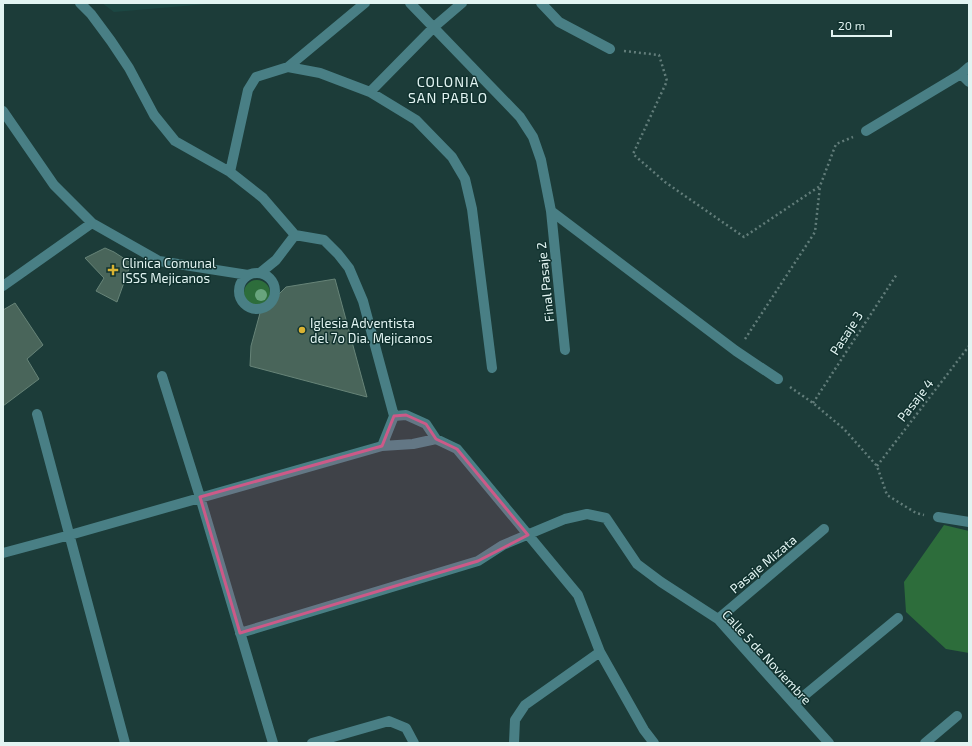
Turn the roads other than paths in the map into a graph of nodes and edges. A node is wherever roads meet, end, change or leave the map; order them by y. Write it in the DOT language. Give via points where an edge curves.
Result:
graph roads {
  1 [pos="80,3"];
  2 [pos="365,3"];
  3 [pos="410,3"];
  4 [pos="462,3"];
  5 [pos="541,3"];
  6 [pos="434,27"];
  7 [pos="610,49"];
  8 [pos="288,67"];
  9 [pos="969,67"];
  10 [pos="961,74"];
  11 [pos="969,82"];
  12 [pos="370,92"];
  13 [pos="3,111"];
  14 [pos="866,131"];
  15 [pos="230,172"];
  16 [pos="550,212"];
  17 [pos="92,223"];
  18 [pos="295,235"];
  19 [pos="260,273"];
  20 [pos="248,275"];
  21 [pos="3,286"];
  22 [pos="565,350"];
  23 [pos="492,368"];
  24 [pos="162,376"];
  25 [pos="778,379"];
  26 [pos="37,414"];
  27 [pos="394,416"];
  28 [pos="436,439"];
  29 [pos="382,446"];
  30 [pos="200,497"];
  31 [pos="938,517"];
  32 [pos="969,522"];
  33 [pos="824,529"];
  34 [pos="70,535"];
  35 [pos="528,535"];
  36 [pos="3,553"];
  37 [pos="898,618"];
  38 [pos="718,619"];
  39 [pos="240,633"];
  40 [pos="600,652"];
  41 [pos="794,704"];
  42 [pos="957,716"];
  43 [pos="125,743"];
  44 [pos="273,743"];
  45 [pos="312,743"];
  46 [pos="414,743"];
  47 [pos="514,743"];
  48 [pos="654,743"];
  49 [pos="829,743"];
  50 [pos="926,743"];
  1 -- 15 [label="street" via="111,41 154,115 175,140"];
  2 -- 8 [label="street"];
  3 -- 6 [label="street, Final Pasaje 2"];
  4 -- 6 [label="street"];
  5 -- 7 [label="street" via="559,22"];
  6 -- 12 [label="street"];
  6 -- 16 [label="street, Final Pasaje 2" via="520,117 533,137 541,160"];
  8 -- 12 [label="street" via="320,72"];
  8 -- 15 [label="street" via="256,77 248,90"];
  9 -- 10 [label="street"];
  10 -- 11 [label="street"];
  10 -- 14 [label="street"];
  12 -- 23 [label="street" via="416,120 452,157 465,179 472,209"];
  13 -- 17 [label="street" via="54,185"];
  15 -- 18 [label="street" via="263,198"];
  16 -- 22 [label="street, Final Pasaje 2"];
  16 -- 25 [label="street" via="736,351"];
  17 -- 20 [label="street" via="159,261"];
  17 -- 21 [label="street"];
  18 -- 19 [label="street" via="276,260"];
  18 -- 27 [label="street" via="324,240 349,268 363,301"];
  19 -- 20 [label="street"];
  19 -- 20 [label="street" via="270,278 276,289 273,301 258,310 246,306 239,296 240,284"];
  24 -- 30 [label="street"];
  26 -- 34 [label="street"];
  27 -- 28 [label="street" via="406,415 426,424"];
  27 -- 29 [label="street"];
  28 -- 29 [label="street"];
  28 -- 35 [label="street" via="457,449"];
  29 -- 30 [label="street"];
  30 -- 34 [label="street"];
  30 -- 39 [label="street"];
  31 -- 32 [label="street"];
  33 -- 38 [label="street, Pasaje Mizata"];
  34 -- 36 [label="street"];
  34 -- 43 [label="street"];
  35 -- 38 [label="street, Calle 5 de Noviembre" via="565,519 587,514 606,518 638,564"];
  35 -- 39 [label="street, Calle 5 de Noviembre" via="503,545 478,561"];
  35 -- 40 [label="street" via="578,595"];
  37 -- 41 [label="street"];
  38 -- 41 [label="street, Calle 5 de Noviembre"];
  39 -- 44 [label="street"];
  40 -- 47 [label="street" via="525,705 515,720"];
  40 -- 48 [label="street"];
  41 -- 49 [label="street, Calle 5 de Noviembre"];
  42 -- 50 [label="street"];
  45 -- 46 [label="street" via="390,721 406,728"];
}
